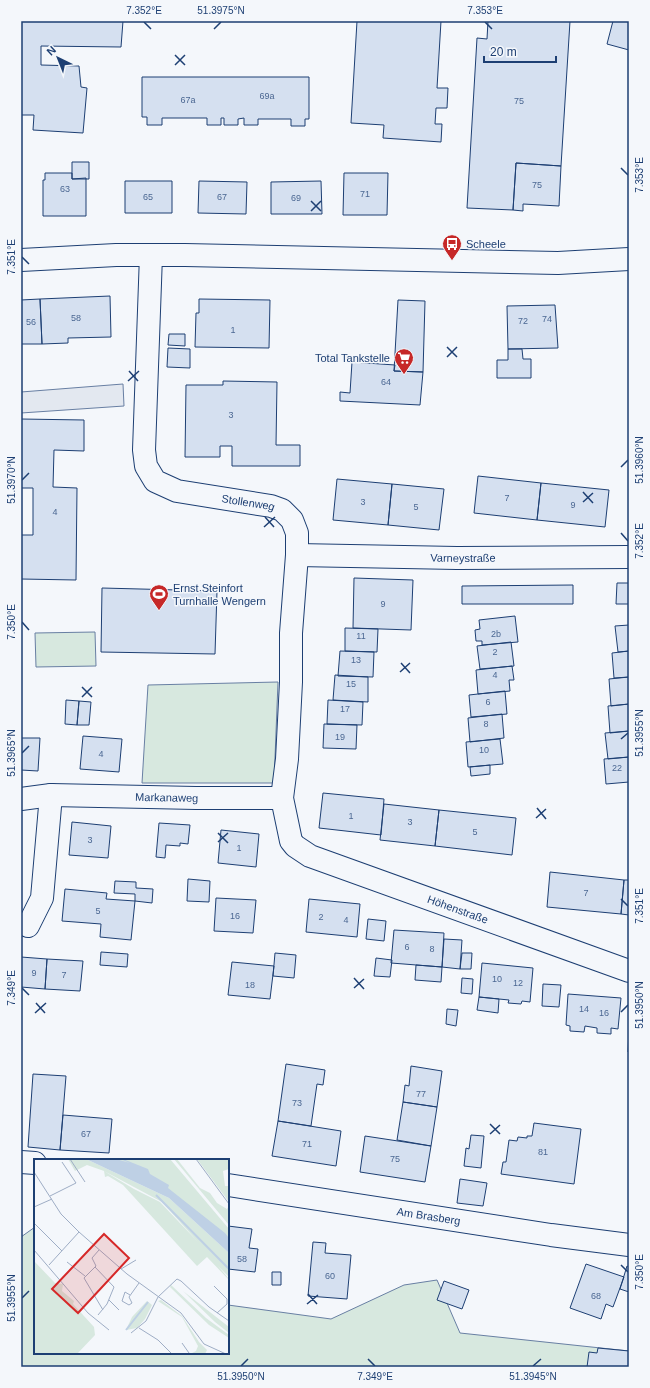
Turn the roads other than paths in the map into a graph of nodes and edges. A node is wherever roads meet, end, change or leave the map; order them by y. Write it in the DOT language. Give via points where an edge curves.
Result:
graph roads {
  1 [pos="151,255"];
  2 [pos="629,259"];
  3 [pos="21,260"];
  4 [pos="297,555"];
  5 [pos="629,557"];
  6 [pos="51,795"];
  7 [pos="21,798"];
  8 [pos="282,798"];
  9 [pos="291,841"];
  10 [pos="28,926"];
  11 [pos="629,971"];
  12 [pos="21,1162"];
  13 [pos="34,1163"];
  14 [pos="229,1185"];
  15 [pos="629,1245"];
  1 -- 2 [label="street" via="558,263"];
  1 -- 3 [label="street"];
  1 -- 4 [label="street, Stollenweg" via="144,450 146,466 155,481 177,491 282,510 292,520 297,533"];
  4 -- 5 [label="street, Varneystraße" via="457,558"];
  4 -- 8 [label="street, Stollenweg"];
  6 -- 7 [label="street, Markanaweg"];
  6 -- 8 [label="street, Markanaweg"];
  6 -- 10 [label="street" via="42,898"];
  8 -- 9 [label="street, Stollenweg"];
  9 -- 11 [label="street, Höhenstraße" via="310,856"];
  12 -- 13 [label="street"];
  14 -- 15 [label="street, Am Brasberg"];
}
